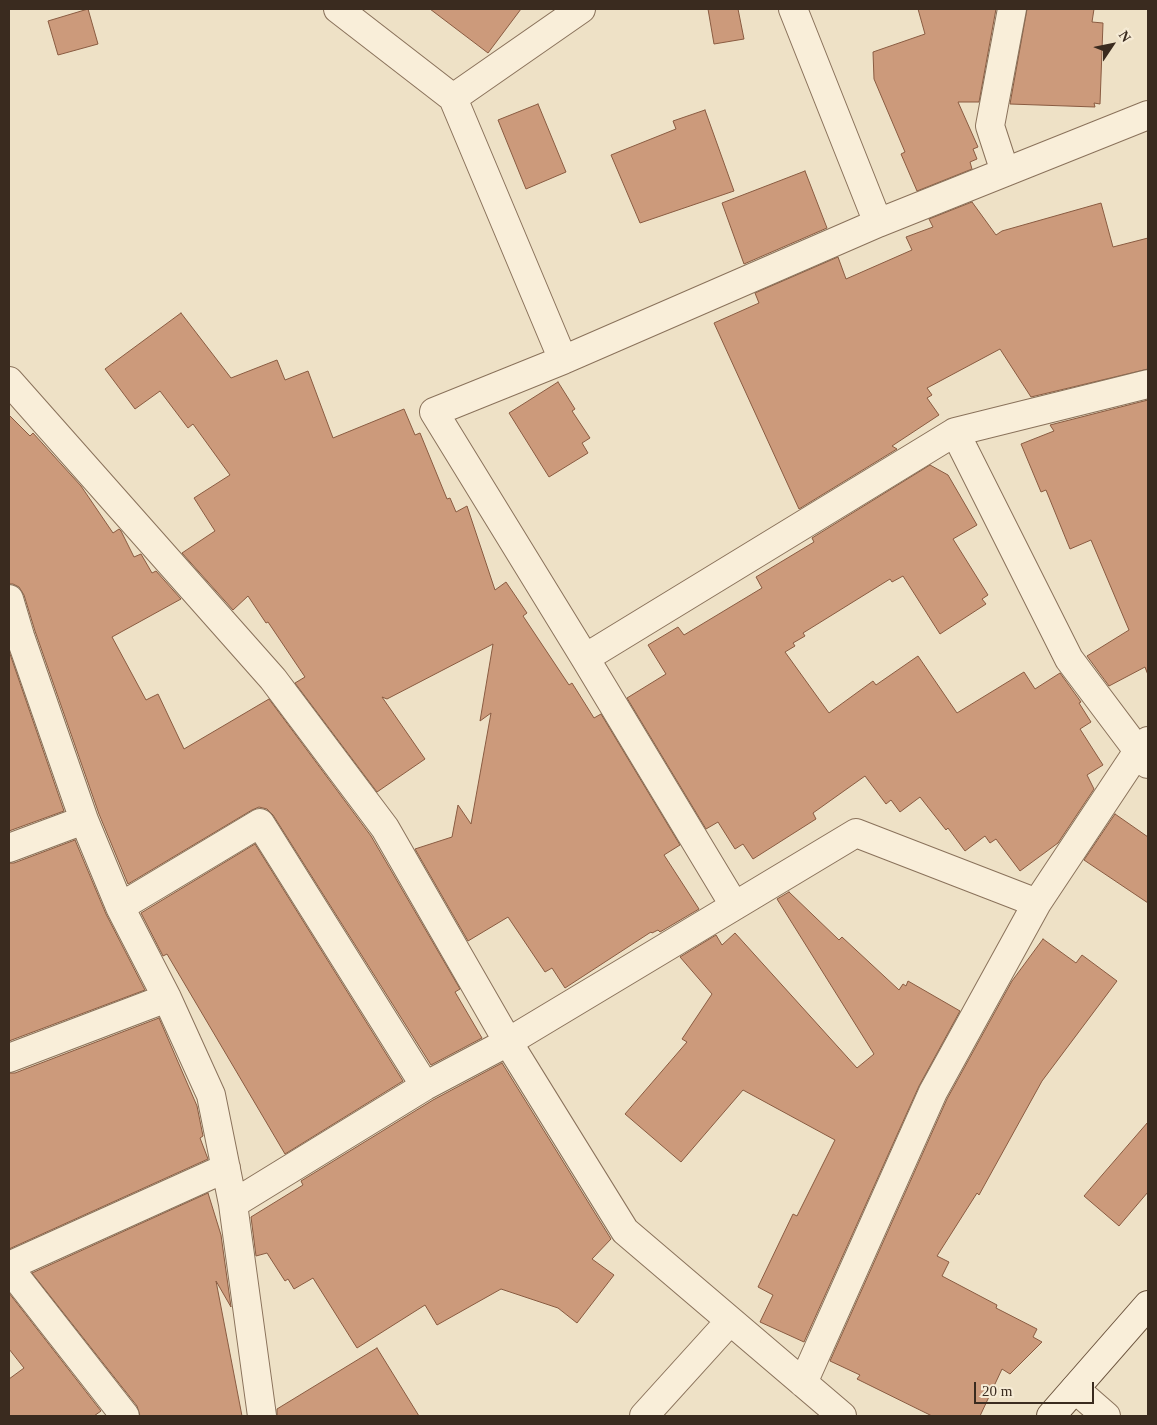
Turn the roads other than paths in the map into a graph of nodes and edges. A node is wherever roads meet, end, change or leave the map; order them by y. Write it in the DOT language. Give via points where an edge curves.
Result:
graph roads {
  1 [pos="338,9"];
  2 [pos="581,9"];
  3 [pos="793,9"];
  4 [pos="1012,9"];
  5 [pos="453,98"];
  6 [pos="1148,115"];
  7 [pos="1005,172"];
  8 [pos="878,223"];
  9 [pos="562,360"];
  10 [pos="9,381"];
  11 [pos="1148,384"];
  12 [pos="955,432"];
  13 [pos="9,600"];
  14 [pos="585,658"];
  15 [pos="1145,752"];
  16 [pos="84,820"];
  17 [pos="9,848"];
  18 [pos="1037,903"];
  19 [pos="734,905"];
  20 [pos="120,907"];
  21 [pos="167,998"];
  22 [pos="508,1042"];
  23 [pos="9,1058"];
  24 [pos="425,1086"];
  25 [pos="226,1168"];
  26 [pos="233,1204"];
  27 [pos="9,1267"];
  28 [pos="1148,1305"];
  29 [pos="730,1320"];
  30 [pos="804,1383"];
  31 [pos="1075,1389"];
  32 [pos="125,1416"];
  33 [pos="262,1416"];
  34 [pos="644,1416"];
  35 [pos="842,1416"];
  36 [pos="1051,1416"];
  37 [pos="1106,1416"];
  1 -- 5 [label="street"];
  2 -- 5 [label="street"];
  3 -- 8 [label="street"];
  4 -- 7 [label="street" via="990,126"];
  5 -- 9 [label="street"];
  6 -- 7 [label="street"];
  7 -- 8 [label="street"];
  8 -- 9 [label="street"];
  9 -- 14 [label="street" via="434,412"];
  10 -- 22 [label="street" via="273,679 384,828"];
  11 -- 12 [label="street"];
  12 -- 14 [label="street"];
  12 -- 15 [label="street" via="1069,659"];
  13 -- 16 [label="street"];
  14 -- 19 [label="street"];
  15 -- 18 [label="street"];
  16 -- 17 [label="street"];
  16 -- 20 [label="street"];
  18 -- 19 [label="street" via="856,833"];
  18 -- 30 [label="street" via="934,1092"];
  19 -- 22 [label="street"];
  20 -- 21 [label="street"];
  20 -- 24 [label="street" via="260,823"];
  21 -- 23 [label="street"];
  21 -- 25 [label="street" via="211,1095"];
  22 -- 24 [label="street"];
  22 -- 29 [label="street" via="625,1231"];
  24 -- 26 [label="street"];
  25 -- 26 [label="street"];
  25 -- 27 [label="street"];
  26 -- 33 [label="street"];
  27 -- 32 [label="street"];
  28 -- 31 [label="street"];
  29 -- 30 [label="street"];
  29 -- 34 [label="street"];
  30 -- 35 [label="street"];
  31 -- 36 [label="street"];
  31 -- 37 [label="street"];
}
